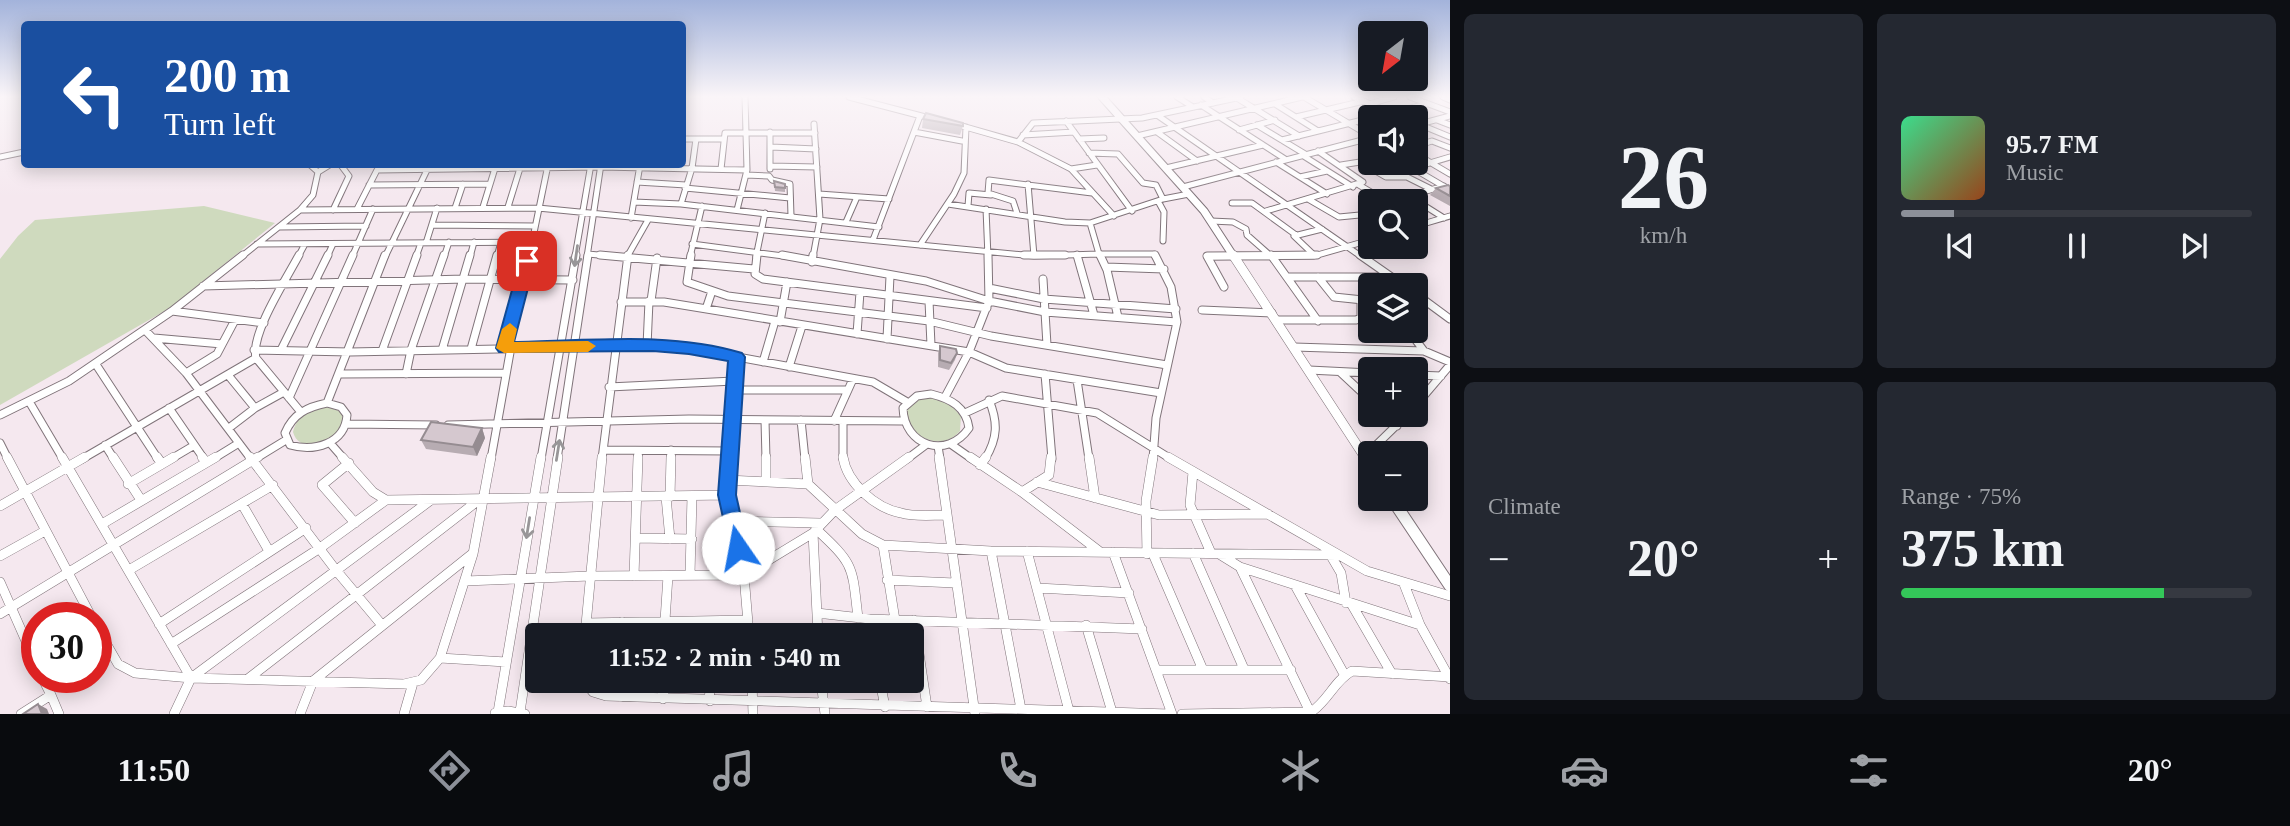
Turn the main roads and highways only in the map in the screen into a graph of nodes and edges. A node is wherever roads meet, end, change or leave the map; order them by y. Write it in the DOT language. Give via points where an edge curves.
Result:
graph roads {
  1 [pos="1132,130"];
  2 [pos="1358,445"];
  3 [pos="1400,511"];
  4 [pos="1450,586"];
  1 -- 2 [label="main road" via="1211,221"];
  3 -- 4 [label="main road"];
}
